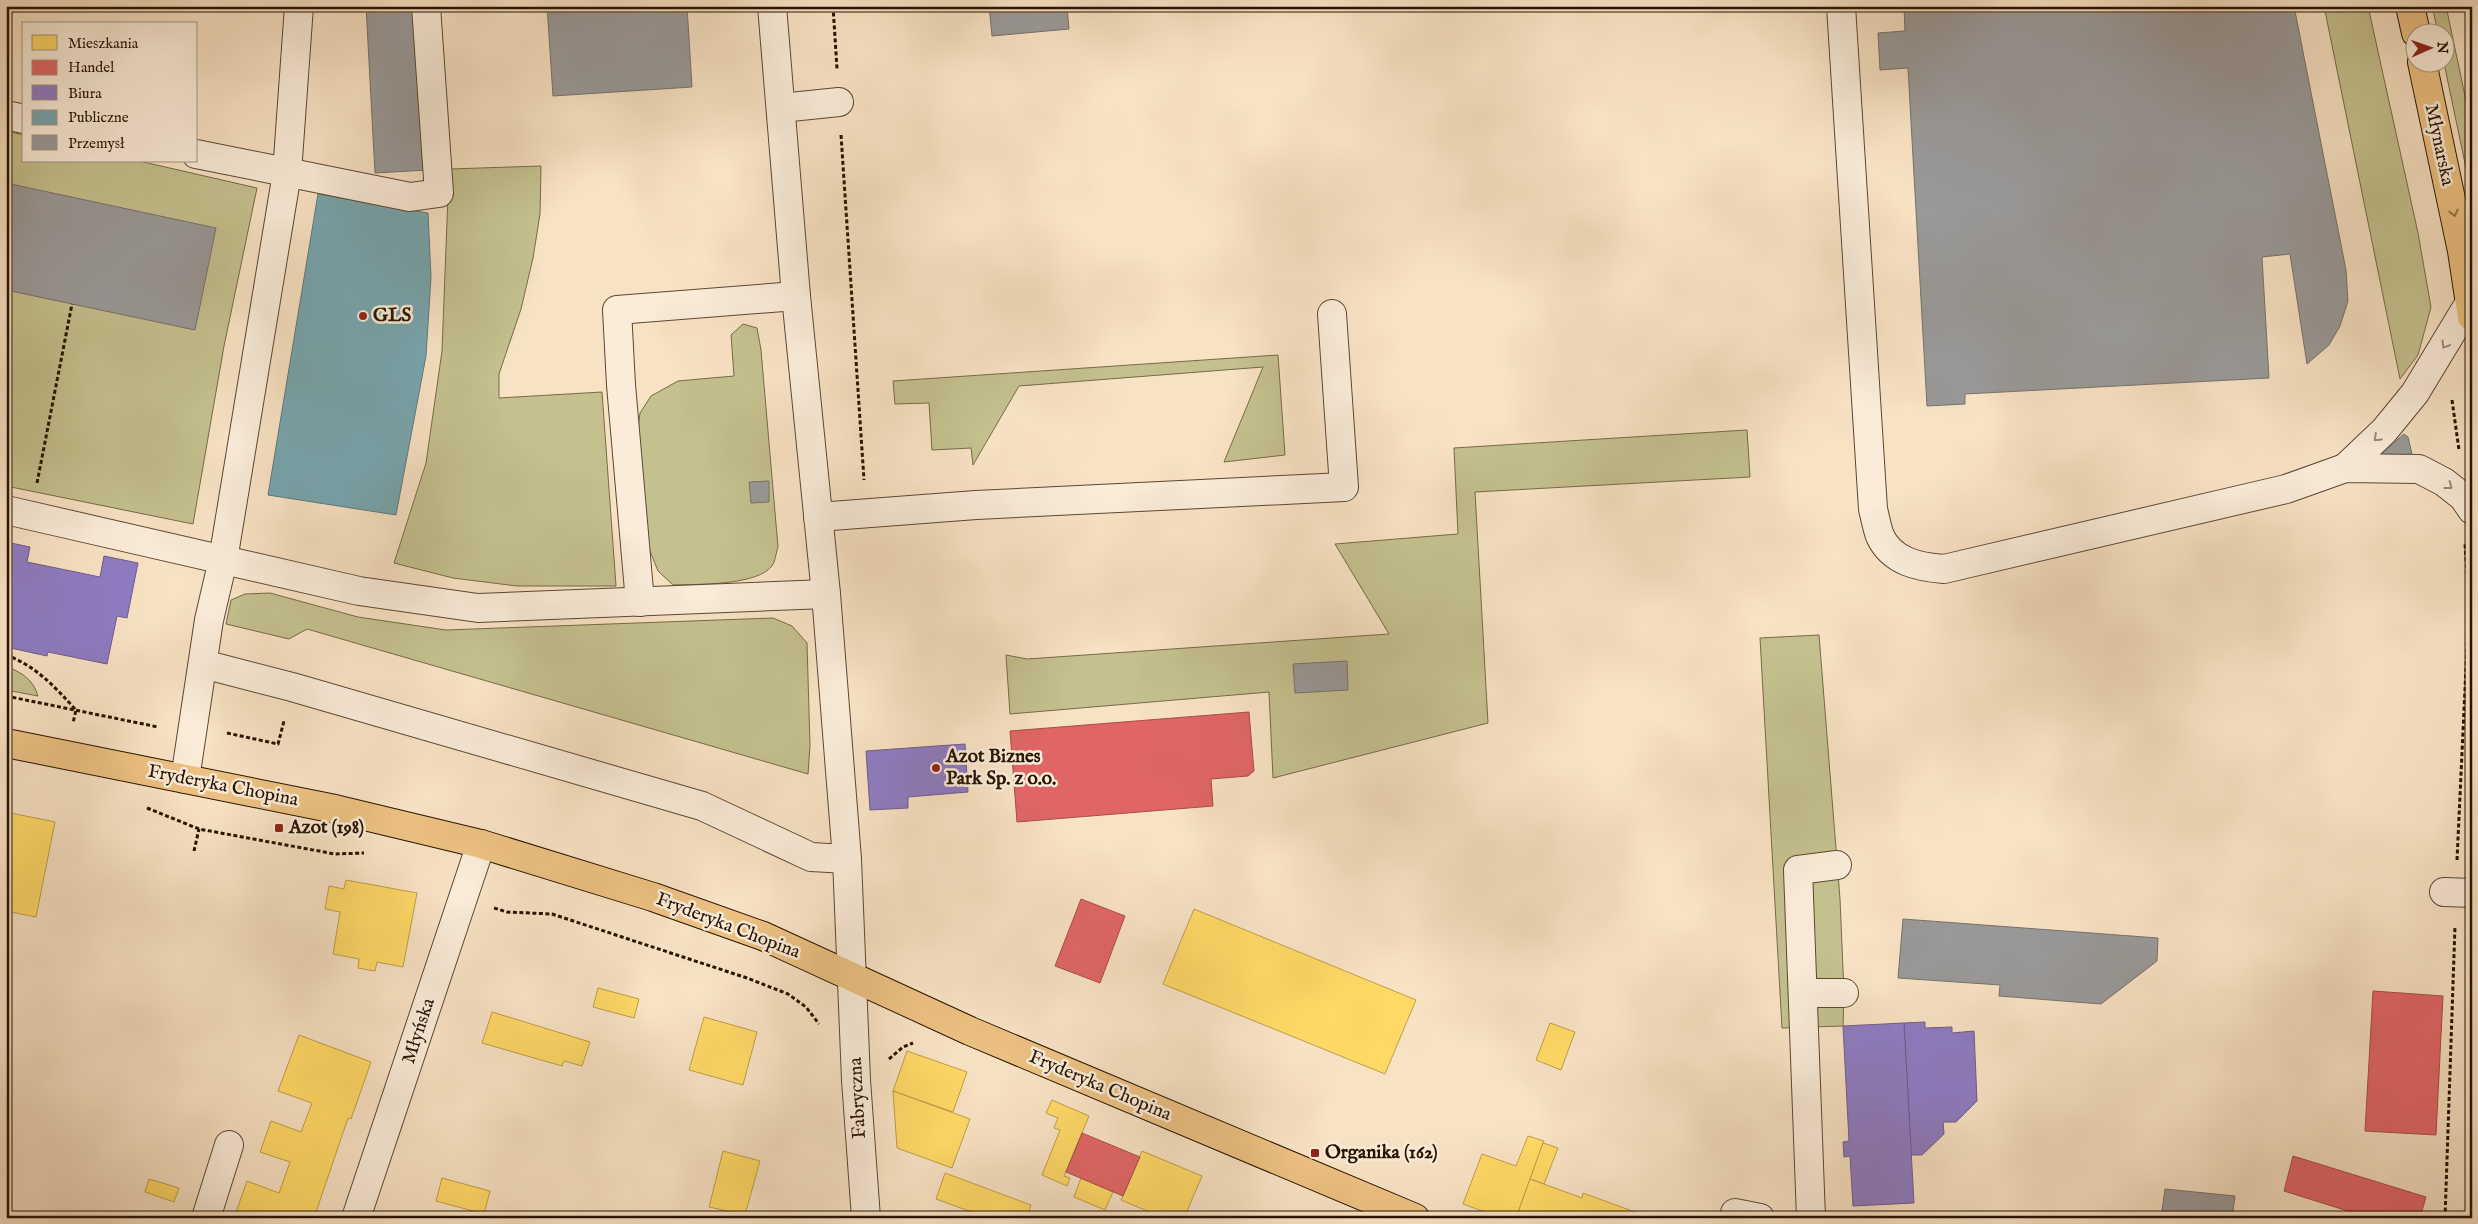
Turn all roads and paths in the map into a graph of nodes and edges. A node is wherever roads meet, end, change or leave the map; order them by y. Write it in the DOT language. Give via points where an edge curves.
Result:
graph roads {
  1 [pos="299,6"];
  2 [pos="426,6"];
  3 [pos="772,6"];
  4 [pos="833,6"];
  5 [pos="1841,6"];
  6 [pos="2410,6"];
  7 [pos="2414,22"];
  8 [pos="2424,72"];
  9 [pos="839,102"];
  10 [pos="781,108"];
  11 [pos="6,116"];
  12 [pos="22,119"];
  13 [pos="198,154"];
  14 [pos="287,173"];
  15 [pos="796,296"];
  16 [pos="72,304"];
  17 [pos="2471,310"];
  18 [pos="1332,314"];
  19 [pos="2452,399"];
  20 [pos="2345,468"];
  21 [pos="2467,504"];
  22 [pos="18,512"];
  23 [pos="866,513"];
  24 [pos="818,517"];
  25 [pos="223,560"];
  26 [pos="826,594"];
  27 [pos="640,602"];
  28 [pos="6,655"];
  29 [pos="203,664"];
  30 [pos="72,729"];
  31 [pos="6,743"];
  32 [pos="186,779"];
  33 [pos="143,807"];
  34 [pos="199,829"];
  35 [pos="481,844"];
  36 [pos="194,851"];
  37 [pos="335,854"];
  38 [pos="848,860"];
  39 [pos="1837,865"];
  40 [pos="2457,892"];
  41 [pos="463,899"];
  42 [pos="854,979"];
  43 [pos="1844,993"];
  44 [pos="1804,994"];
  45 [pos="822,1031"];
  46 [pos="914,1043"];
  47 [pos="887,1061"];
  48 [pos="228,1145"];
  49 [pos="206,1218"];
  50 [pos="356,1218"];
  51 [pos="866,1218"];
  52 [pos="1415,1218"];
  53 [pos="1812,1218"];
  54 [pos="2446,1218"];
  1 -- 14 [label="street"];
  2 -- 14 [label="street" via="439,193 410,196"];
  3 -- 10 [label="street, Fabryczna"];
  4 -- 9 [label="path"];
  5 -- 20 [label="street" via="1873,509 1880,537 1896,556 1918,567 1944,569 2286,489"];
  6 -- 7 [label="main road"];
  8 -- 17 [label="main road, Młynarska, one-way" via="2462,250"];
  9 -- 10 [label="street"];
  9 -- 23 [label="path"];
  10 -- 15 [label="street, Fabryczna"];
  11 -- 12 [label="street"];
  13 -- 14 [label="street"];
  14 -- 25 [label="street"];
  15 -- 24 [label="street, Fabryczna"];
  15 -- 27 [label="street" via="617,310"];
  16 -- 22 [label="path"];
  17 -- 20 [label="street, one-way" via="2415,393 2384,431"];
  18 -- 23 [label="street" via="1344,487"];
  19 -- 21 [label="path"];
  20 -- 21 [label="street, one-way" via="2419,469 2444,482"];
  21 -- 40 [label="path" via="2468,603"];
  22 -- 25 [label="street"];
  23 -- 24 [label="street"];
  24 -- 26 [label="street, Fabryczna"];
  25 -- 27 [label="street" via="358,591 478,608"];
  25 -- 29 [label="street"];
  26 -- 27 [label="street"];
  26 -- 38 [label="street, Fabryczna"];
  28 -- 30 [label="path" via="41,673 76,710"];
  29 -- 32 [label="street"];
  29 -- 38 [label="street" via="702,806 811,858"];
  31 -- 32 [label="main road, Fryderyka Chopina"];
  32 -- 35 [label="main road, Fryderyka Chopina" via="335,809"];
  33 -- 34 [label="path"];
  34 -- 36 [label="path"];
  34 -- 37 [label="path"];
  35 -- 41 [label="street, Młyńska"];
  35 -- 42 [label="main road, Fryderyka Chopina" via="653,897 763,936"];
  38 -- 42 [label="street, Fabryczna"];
  39 -- 44 [label="street" via="1798,870"];
  40 -- 54 [label="path"];
  41 -- 45 [label="path" via="507,912 552,914 747,978 788,994 806,1007"];
  41 -- 50 [label="street, Młyńska"];
  42 -- 51 [label="street, Fabryczna" via="856,1080"];
  42 -- 52 [label="main road, Fryderyka Chopina"];
  43 -- 44 [label="street"];
  44 -- 53 [label="street"];
  46 -- 47 [label="path" via="903,1047"];
  48 -- 49 [label="street"];
}
